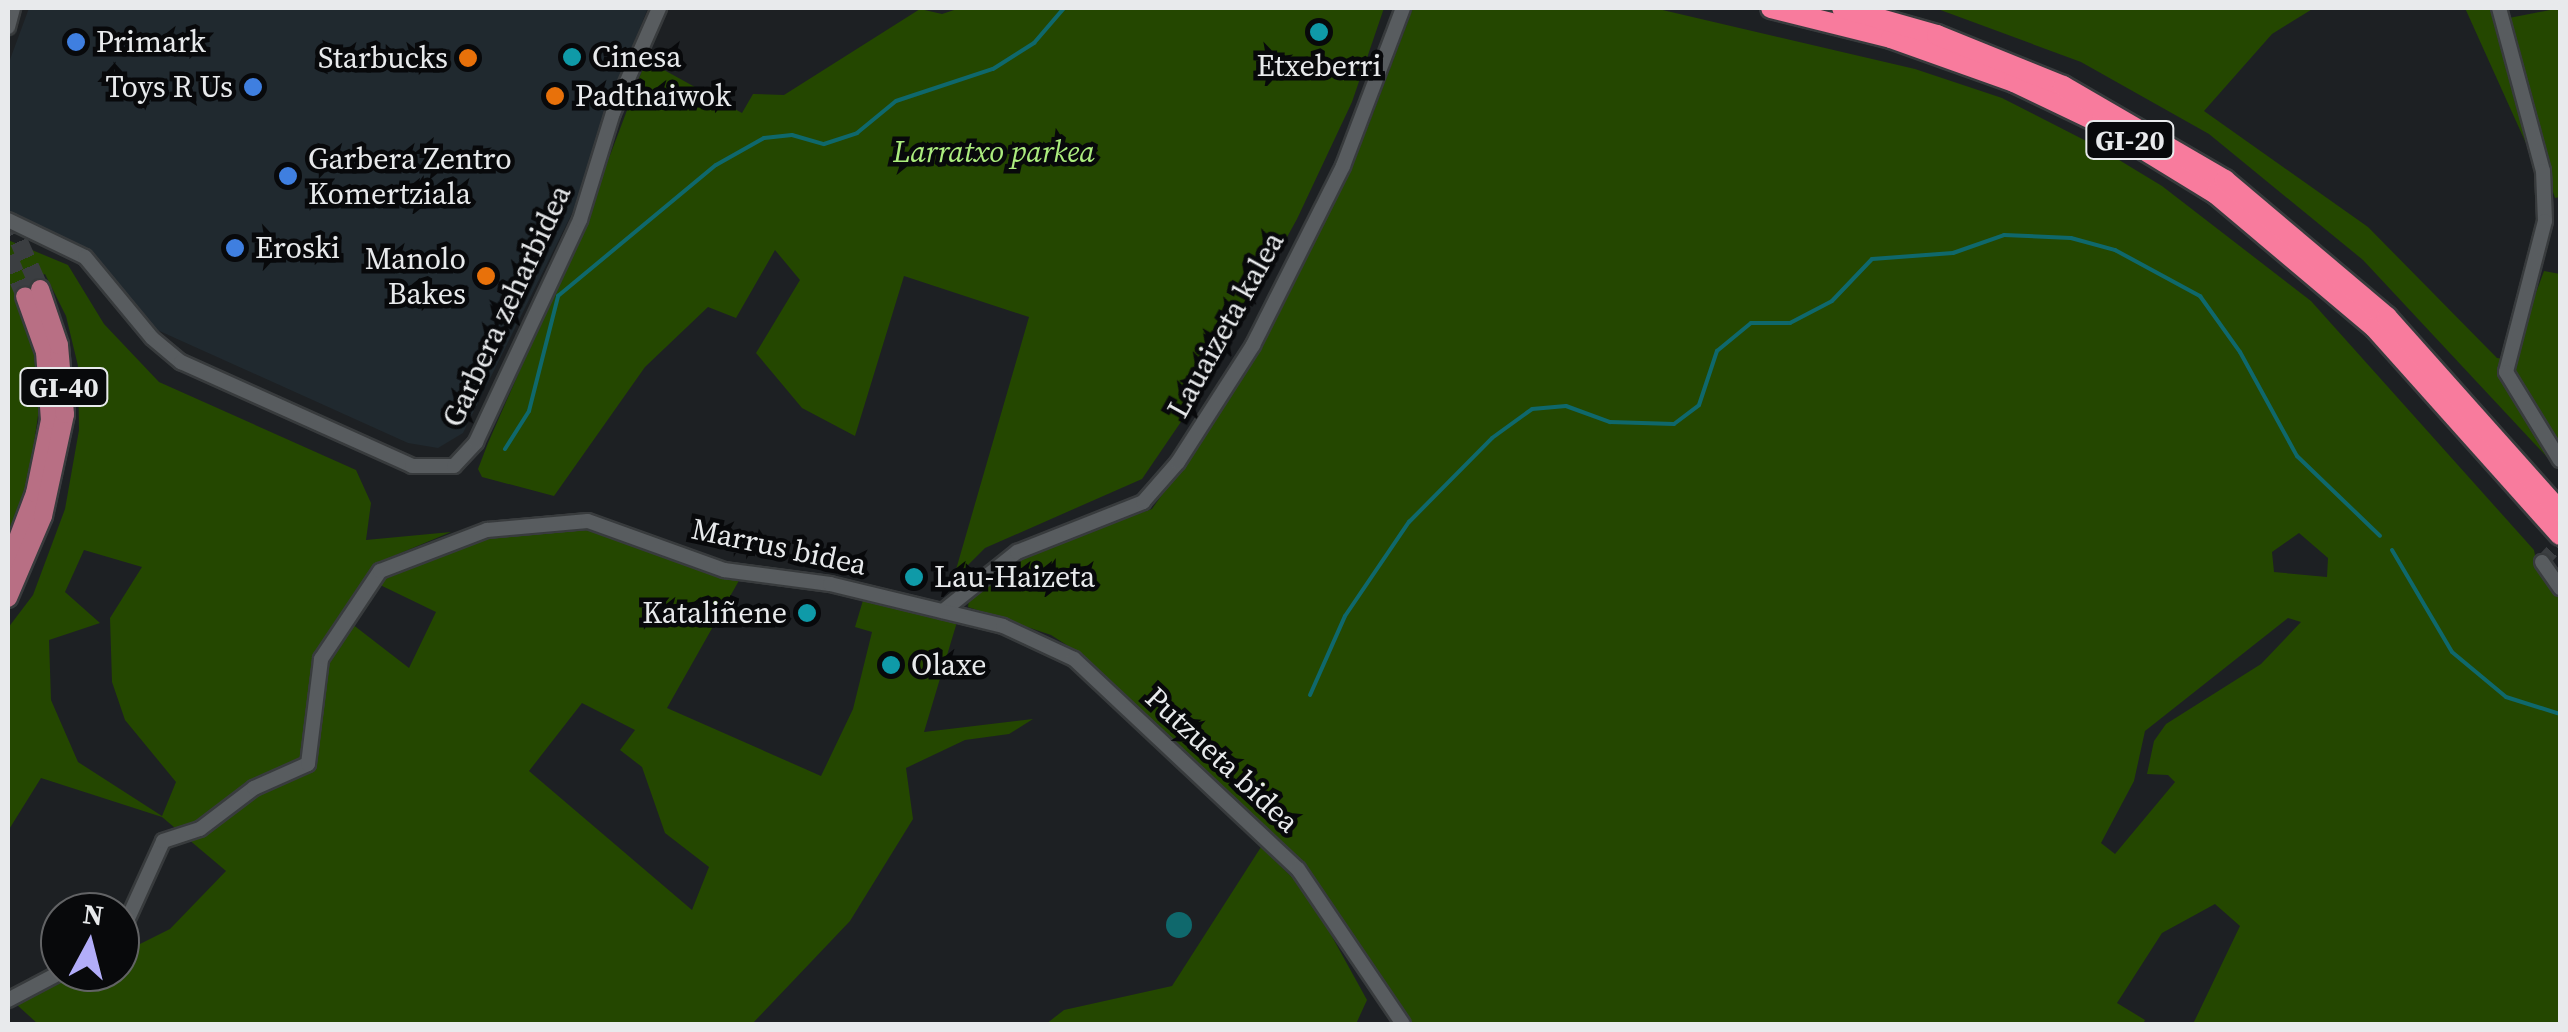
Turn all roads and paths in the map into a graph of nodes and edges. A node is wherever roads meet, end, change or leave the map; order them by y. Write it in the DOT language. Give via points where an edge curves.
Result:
graph roads {
  1 [pos="14,8"];
  2 [pos="659,8"];
  3 [pos="1404,8"];
  4 [pos="1771,8"];
  5 [pos="1842,8"];
  6 [pos="2499,8"];
  7 [pos="8,27"];
  8 [pos="8,220"];
  9 [pos="2560,460"];
  10 [pos="2560,511"];
  11 [pos="2560,535"];
  12 [pos="2542,562"];
  13 [pos="8,565"];
  14 [pos="2560,588"];
  15 [pos="961,593"];
  16 [pos="8,598"];
  17 [pos="944,611"];
  18 [pos="976,619"];
  19 [pos="140,893"];
  20 [pos="40,983"];
  21 [pos="8,1000"];
  22 [pos="1403,1024"];
  1 -- 7 [label="street"];
  2 -- 8 [label="street, Garbera zeharbidea" via="613,113 580,220 476,442 454,466 412,466 181,362 152,338 86,256"];
  3 -- 15 [label="street, Lauaizeta kalea" via="1343,166 1253,345 1178,462 1143,502 1042,540"];
  4 -- 11 [label="highway, GI-20" via="1891,38 2014,82 2100,122 2216,194 2363,316"];
  5 -- 10 [label="highway, GI-20" via="1937,35 2048,80 2225,180 2388,317"];
  6 -- 9 [label="street" via="2543,170 2546,221 2506,372"];
  12 -- 14 [label="street"];
  13 -- 16 [label="main road, GI-40" via="35,493 50,420 33,292 59,345 65,414 43,516"];
  15 -- 17 [label="street, Lauaizeta kalea"];
  15 -- 18 [label="street" via="961,606"];
  17 -- 18 [label="street, Putzueta bidea"];
  17 -- 19 [label="street, Marrus bidea" via="724,570 588,521 487,530 424,549 380,570 322,659 308,764 254,788 200,829 164,841"];
  18 -- 22 [label="street, Putzueta bidea" via="1074,659 1286,858 1320,897"];
  20 -- 21 [label="street"];
}
